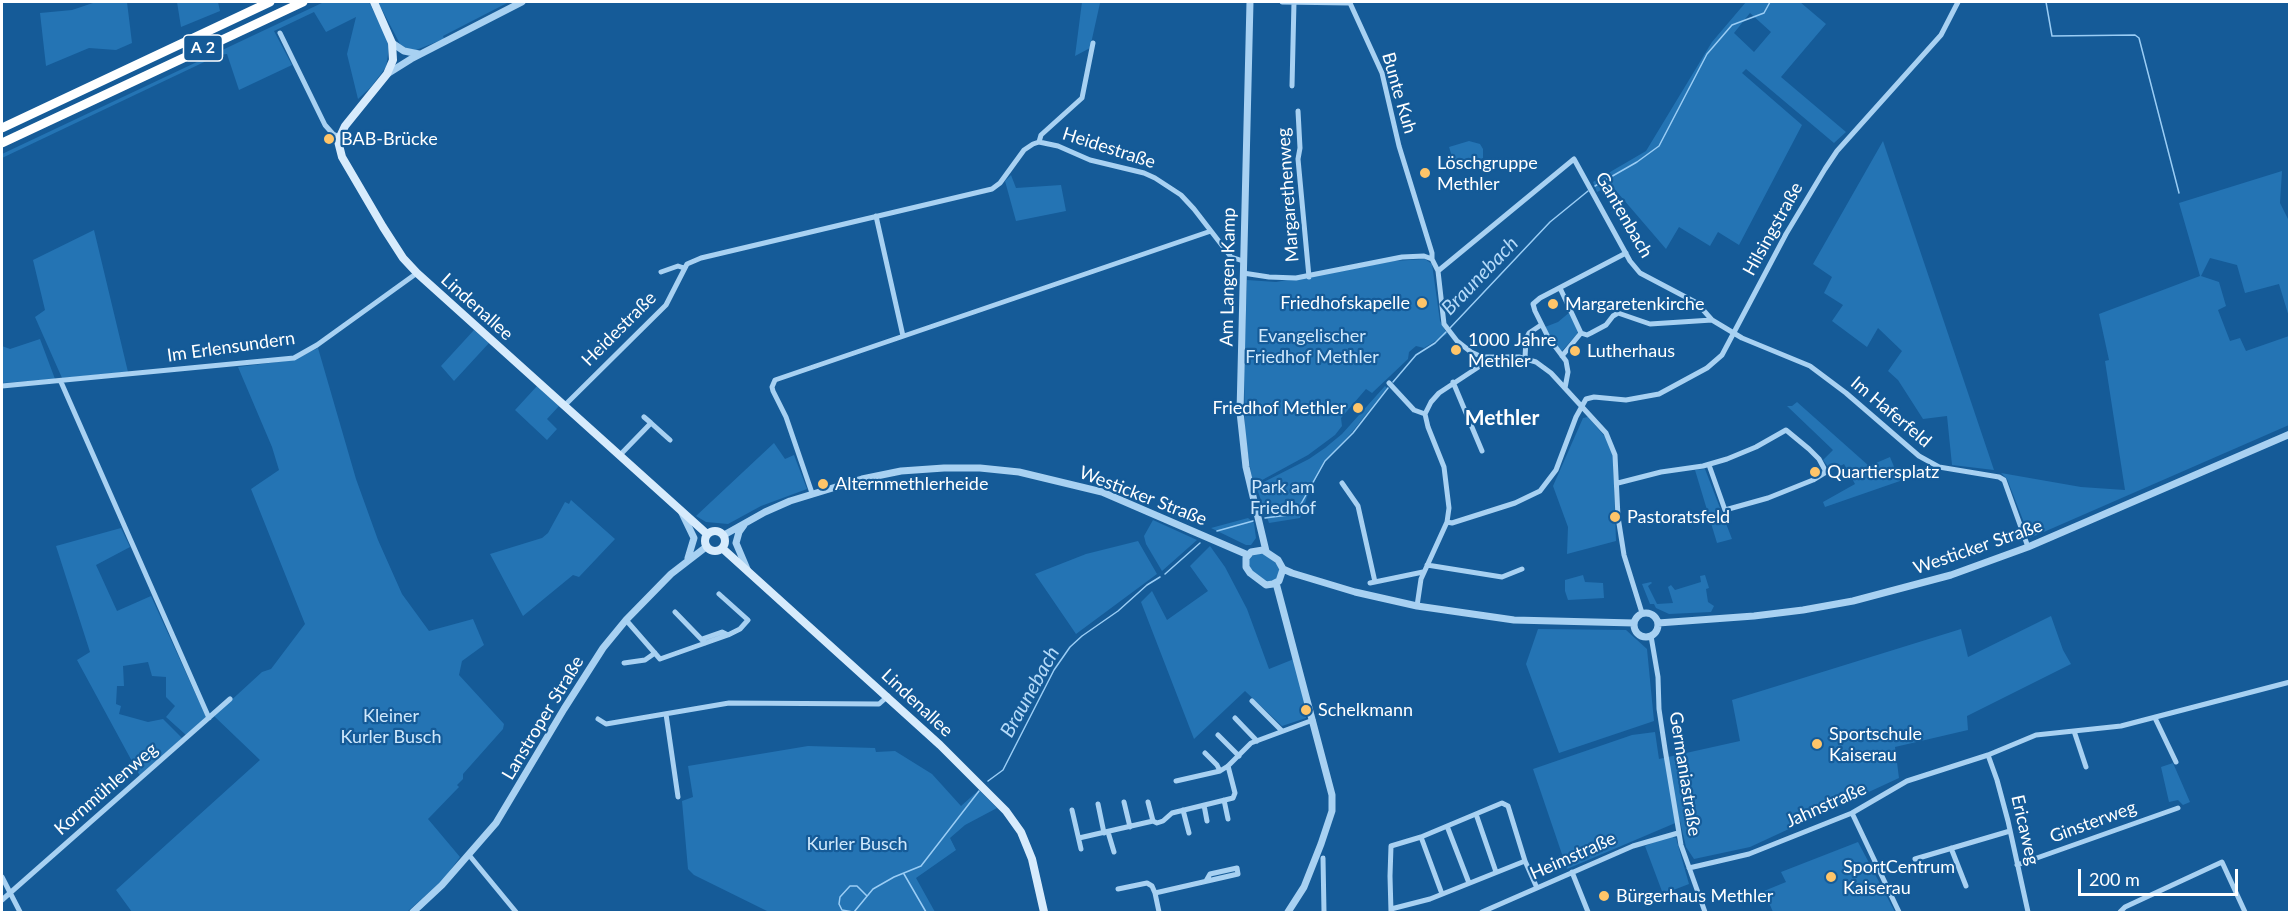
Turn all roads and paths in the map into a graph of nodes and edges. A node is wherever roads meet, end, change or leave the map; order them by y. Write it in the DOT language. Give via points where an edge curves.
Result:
graph roads {
  1 [pos="270,2"];
  2 [pos="303,2"];
  3 [pos="374,2"];
  4 [pos="522,2"];
  5 [pos="1250,2"];
  6 [pos="1282,2"];
  7 [pos="1294,2"];
  8 [pos="1958,2"];
  9 [pos="280,33"];
  10 [pos="392,43"];
  11 [pos="1093,43"];
  12 [pos="420,54"];
  13 [pos="387,74"];
  14 [pos="1292,86"];
  15 [pos="1298,111"];
  16 [pos="2,128"];
  17 [pos="339,136"];
  18 [pos="1039,142"];
  19 [pos="2,143"];
  20 [pos="876,216"];
  21 [pos="1211,231"];
  22 [pos="1626,253"];
  23 [pos="1432,259"];
  24 [pos="1243,261"];
  25 [pos="684,267"];
  26 [pos="1438,271"];
  27 [pos="661,272"];
  28 [pos="417,273"];
  29 [pos="1243,273"];
  30 [pos="1309,277"];
  31 [pos="1560,288"];
  32 [pos="1712,320"];
  33 [pos="1541,325"];
  34 [pos="1581,333"];
  35 [pos="1734,334"];
  36 [pos="903,336"];
  37 [pos="1562,356"];
  38 [pos="1482,357"];
  39 [pos="1526,358"];
  40 [pos="61,382"];
  41 [pos="1389,382"];
  42 [pos="1453,382"];
  43 [pos="2,386"];
  44 [pos="1564,388"];
  45 [pos="565,405"];
  46 [pos="1581,406"];
  47 [pos="1425,414"];
  48 [pos="644,417"];
  49 [pos="651,423"];
  50 [pos="2289,434"];
  51 [pos="670,440"];
  52 [pos="1482,451"];
  53 [pos="620,455"];
  54 [pos="1708,465"];
  55 [pos="1341,483"];
  56 [pos="1618,483"];
  57 [pos="812,493"];
  58 [pos="682,513"];
  59 [pos="1447,522"];
  60 [pos="746,523"];
  61 [pos="707,534"];
  62 [pos="724,535"];
  63 [pos="706,547"];
  64 [pos="2028,547"];
  65 [pos="722,548"];
  66 [pos="1266,551"];
  67 [pos="1248,555"];
  68 [pos="687,560"];
  69 [pos="1427,565"];
  70 [pos="1283,569"];
  71 [pos="1522,569"];
  72 [pos="748,571"];
  73 [pos="1424,572"];
  74 [pos="1276,583"];
  75 [pos="719,594"];
  76 [pos="1417,606"];
  77 [pos="675,612"];
  78 [pos="1642,613"];
  79 [pos="626,620"];
  80 [pos="1634,623"];
  81 [pos="1658,623"];
  82 [pos="1651,636"];
  83 [pos="704,641"];
  84 [pos="655,653"];
  85 [pos="624,663"];
  86 [pos="2289,682"];
  87 [pos="888,696"];
  88 [pos="230,699"];
  89 [pos="1252,701"];
  90 [pos="666,714"];
  91 [pos="209,718"];
  92 [pos="1235,718"];
  93 [pos="2155,718"];
  94 [pos="598,719"];
  95 [pos="1313,720"];
  96 [pos="1282,731"];
  97 [pos="2074,731"];
  98 [pos="1218,735"];
  99 [pos="1257,741"];
  100 [pos="1205,753"];
  101 [pos="1988,755"];
  102 [pos="1239,756"];
  103 [pos="2176,762"];
  104 [pos="1228,766"];
  105 [pos="2086,766"];
  106 [pos="1220,771"];
  107 [pos="1176,781"];
  108 [pos="678,797"];
  109 [pos="1224,800"];
  110 [pos="1124,802"];
  111 [pos="1148,802"];
  112 [pos="1098,804"];
  113 [pos="1204,805"];
  114 [pos="2178,808"];
  115 [pos="1072,810"];
  116 [pos="1183,810"];
  117 [pos="1852,813"];
  118 [pos="1476,814"];
  119 [pos="1228,819"];
  120 [pos="1153,821"];
  121 [pos="1207,821"];
  122 [pos="1130,826"];
  123 [pos="1447,826"];
  124 [pos="2010,831"];
  125 [pos="1106,832"];
  126 [pos="1678,832"];
  127 [pos="1189,833"];
  128 [pos="1421,837"];
  129 [pos="1079,838"];
  130 [pos="1951,848"];
  131 [pos="1081,849"];
  132 [pos="1114,852"];
  133 [pos="470,855"];
  134 [pos="1323,858"];
  135 [pos="1915,859"];
  136 [pos="1525,861"];
  137 [pos="2018,864"];
  138 [pos="1689,868"];
  139 [pos="1496,872"];
  140 [pos="1572,872"];
  141 [pos="2,877"];
  142 [pos="1206,881"];
  143 [pos="1469,883"];
  144 [pos="1966,886"];
  145 [pos="1118,888"];
  146 [pos="1536,888"];
  147 [pos="10,893"];
  148 [pos="1155,893"];
  149 [pos="1442,894"];
  150 [pos="2,900"];
  151 [pos="1391,911"];
  152 [pos="20,912"];
  153 [pos="413,912"];
  154 [pos="516,912"];
  155 [pos="1044,912"];
  156 [pos="1159,912"];
  157 [pos="1288,912"];
  158 [pos="1324,912"];
  159 [pos="1482,912"];
  160 [pos="1588,912"];
  161 [pos="1705,912"];
  162 [pos="1899,912"];
  163 [pos="2028,912"];
  164 [pos="2120,912"];
  165 [pos="2245,912"];
  1 -- 16 [label="highway, A 2"];
  2 -- 19 [label="highway, A 2"];
  3 -- 10 [label="main road"];
  4 -- 12 [label="street"];
  5 -- 24 [label="street, Am Langen Kamp"];
  6 -- 7 [label="street, Bunte Kuh"];
  7 -- 14 [label="street"];
  7 -- 23 [label="street, Bunte Kuh" via="1350,3 1382,73 1402,159"];
  8 -- 35 [label="street, Hilsingstraße" via="1941,35 1831,160 1786,234"];
  9 -- 17 [label="street" via="325,125"];
  10 -- 12 [label="street" via="404,51"];
  10 -- 13 [label="main road" via="393,60"];
  11 -- 18 [label="street, Heidestraße" via="1082,98 1041,135"];
  12 -- 13 [label="street"];
  13 -- 17 [label="main road"];
  15 -- 30 [label="street, Margarethenweg" via="1298,159"];
  17 -- 28 [label="main road, Lindenallee" via="342,157 398,250"];
  18 -- 20 [label="street, Heidestraße" via="1024,150 992,189"];
  18 -- 21 [label="street, Heidestraße" via="1155,178 1180,195"];
  20 -- 25 [label="street, Heidestraße" via="701,258"];
  20 -- 36 [label="street"];
  21 -- 24 [label="street, Heidestraße" via="1231,256"];
  21 -- 36 [label="street"];
  22 -- 26 [label="street, Gantenbach" via="1574,159"];
  22 -- 31 [label="street"];
  22 -- 32 [label="street, Gantenbach" via="1640,273 1697,303"];
  23 -- 26 [label="street"];
  23 -- 30 [label="street" via="1402,257"];
  24 -- 29 [label="street, Am Langen Kamp"];
  25 -- 27 [label="street, Heidestraße"];
  25 -- 45 [label="street, Heidestraße" via="666,305"];
  26 -- 38 [label="street" via="1442,317 1448,330 1464,347"];
  28 -- 40 [label="street, Im Erlensundern" via="294,358"];
  28 -- 45 [label="main road, Lindenallee"];
  29 -- 30 [label="street"];
  29 -- 66 [label="street, Am Langen Kamp" via="1242,437"];
  31 -- 33 [label="street" via="1533,304"];
  31 -- 34 [label="street"];
  32 -- 34 [label="street" via="1650,324 1618,314 1591,333"];
  32 -- 35 [label="street, Gantenbach"];
  33 -- 37 [label="street"];
  33 -- 39 [label="street" via="1526,339"];
  34 -- 37 [label="street"];
  35 -- 46 [label="street, Hilsingstraße" via="1711,365 1659,394 1626,400 1594,397"];
  35 -- 64 [label="street, Im Haferfeld" via="1810,366 1919,456 1939,467 2004,480"];
  36 -- 57 [label="street" via="773,383 773,392 786,417"];
  37 -- 44 [label="street" via="1568,372"];
  38 -- 39 [label="street"];
  38 -- 42 [label="street" via="1480,366"];
  39 -- 44 [label="street" via="1544,367"];
  40 -- 43 [label="street, Im Erlensundern"];
  40 -- 91 [label="street"];
  41 -- 47 [label="street" via="1414,410"];
  42 -- 47 [label="street" via="1435,397"];
  42 -- 52 [label="street"];
  44 -- 46 [label="street"];
  45 -- 53 [label="main road, Lindenallee"];
  46 -- 56 [label="street" via="1609,439"];
  46 -- 59 [label="street" via="1556,470 1540,491 1507,506"];
  47 -- 59 [label="street" via="1444,467"];
  48 -- 49 [label="street"];
  49 -- 51 [label="street"];
  49 -- 53 [label="street"];
  50 -- 64 [label="street, Westicker Straße"];
  53 -- 58 [label="main road, Lindenallee"];
  54 -- 54 [label="street" via="1756,447 1786,430 1814,454 1826,471 1768,498 1725,510"];
  54 -- 56 [label="street"];
  55 -- 73 [label="street" via="1358,506 1373,582"];
  56 -- 78 [label="street" via="1623,551"];
  57 -- 60 [label="street, Westicker Straße"];
  57 -- 67 [label="street, Westicker Straße" via="901,471 953,468 1019,472 1102,492"];
  58 -- 61 [label="main road, Lindenallee"];
  58 -- 68 [label="street, Lindenallee" via="694,538"];
  59 -- 69 [label="street"];
  60 -- 62 [label="street, Westicker Straße"];
  60 -- 72 [label="street" via="736,543"];
  61 -- 62 [label="main road" via="716,530"];
  61 -- 63 [label="main road"];
  62 -- 65 [label="main road"];
  63 -- 65 [label="main road" via="712,551"];
  63 -- 68 [label="street, Lanstroper Straße"];
  64 -- 81 [label="street, Westicker Straße" via="1951,575 1853,601 1754,616"];
  65 -- 72 [label="main road, Lindenallee"];
  66 -- 67 [label="street" via="1256,550"];
  66 -- 70 [label="street"];
  67 -- 74 [label="street" via="1250,573 1262,584"];
  68 -- 79 [label="street, Lanstroper Straße"];
  69 -- 71 [label="street" via="1502,577"];
  69 -- 73 [label="street"];
  70 -- 74 [label="street"];
  70 -- 76 [label="street" via="1355,592"];
  72 -- 87 [label="main road, Lindenallee"];
  73 -- 76 [label="street"];
  74 -- 95 [label="street"];
  75 -- 83 [label="street" via="748,620 728,635"];
  76 -- 80 [label="street" via="1514,620"];
  77 -- 83 [label="street"];
  78 -- 80 [label="street"];
  78 -- 81 [label="street" via="1654,616"];
  79 -- 84 [label="street"];
  79 -- 133 [label="street, Lanstroper Straße" via="603,648 496,823"];
  80 -- 82 [label="street" via="1639,636"];
  81 -- 82 [label="street"];
  82 -- 126 [label="street, Germaniastraße"];
  83 -- 84 [label="street" via="660,659"];
  84 -- 85 [label="street" via="645,660"];
  86 -- 93 [label="street, Jahnstraße"];
  87 -- 90 [label="street" via="879,704 729,703"];
  87 -- 155 [label="main road, Lindenallee" via="978,781 1013,820 1032,859"];
  88 -- 91 [label="street, Kornmühlenweg"];
  89 -- 96 [label="street"];
  90 -- 94 [label="street" via="606,724"];
  90 -- 108 [label="street"];
  91 -- 147 [label="street, Kornmühlenweg"];
  92 -- 99 [label="street"];
  93 -- 97 [label="street, Jahnstraße"];
  93 -- 103 [label="street"];
  95 -- 96 [label="street"];
  95 -- 157 [label="street" via="1330,781 1332,811 1304,888"];
  96 -- 99 [label="street"];
  97 -- 101 [label="street, Jahnstraße" via="2036,735"];
  97 -- 105 [label="street"];
  98 -- 102 [label="street"];
  99 -- 102 [label="street"];
  100 -- 106 [label="street"];
  101 -- 117 [label="street, Jahnstraße" via="1907,782"];
  101 -- 124 [label="street, Ericaweg"];
  102 -- 104 [label="street"];
  104 -- 106 [label="street"];
  104 -- 109 [label="street" via="1235,795"];
  106 -- 107 [label="street"];
  109 -- 113 [label="street"];
  109 -- 119 [label="street"];
  110 -- 122 [label="street"];
  111 -- 120 [label="street"];
  112 -- 125 [label="street"];
  113 -- 116 [label="street"];
  113 -- 121 [label="street"];
  114 -- 137 [label="street, Ginsterweg"];
  115 -- 129 [label="street"];
  116 -- 120 [label="street" via="1163,821"];
  116 -- 127 [label="street"];
  117 -- 138 [label="street, Jahnstraße" via="1749,855"];
  117 -- 162 [label="street"];
  118 -- 123 [label="street"];
  118 -- 136 [label="street" via="1506,803"];
  118 -- 139 [label="street"];
  120 -- 122 [label="street"];
  122 -- 125 [label="street"];
  123 -- 128 [label="street"];
  123 -- 143 [label="street"];
  124 -- 130 [label="street"];
  124 -- 137 [label="street, Ericaweg"];
  125 -- 129 [label="street"];
  125 -- 132 [label="street"];
  126 -- 138 [label="street, Germaniastraße"];
  126 -- 140 [label="street, Heimstraße"];
  128 -- 149 [label="street"];
  128 -- 151 [label="street" via="1390,849"];
  129 -- 131 [label="street"];
  130 -- 135 [label="street"];
  130 -- 144 [label="street"];
  133 -- 153 [label="street, Lanstroper Straße"];
  133 -- 154 [label="street"];
  134 -- 158 [label="street"];
  136 -- 139 [label="street"];
  136 -- 146 [label="street"];
  137 -- 163 [label="street, Ericaweg"];
  138 -- 161 [label="street, Germaniastraße"];
  139 -- 143 [label="street"];
  140 -- 146 [label="street, Heimstraße"];
  140 -- 160 [label="street"];
  141 -- 147 [label="street"];
  142 -- 142 [label="street" via="1239,874 1237,868 1210,874"];
  142 -- 148 [label="street"];
  143 -- 149 [label="street"];
  145 -- 148 [label="street" via="1147,883"];
  146 -- 159 [label="street, Heimstraße"];
  147 -- 150 [label="street, Kornmühlenweg"];
  147 -- 152 [label="street"];
  148 -- 156 [label="street"];
  149 -- 151 [label="street"];
  164 -- 165 [label="street" via="2222,862"];
}
